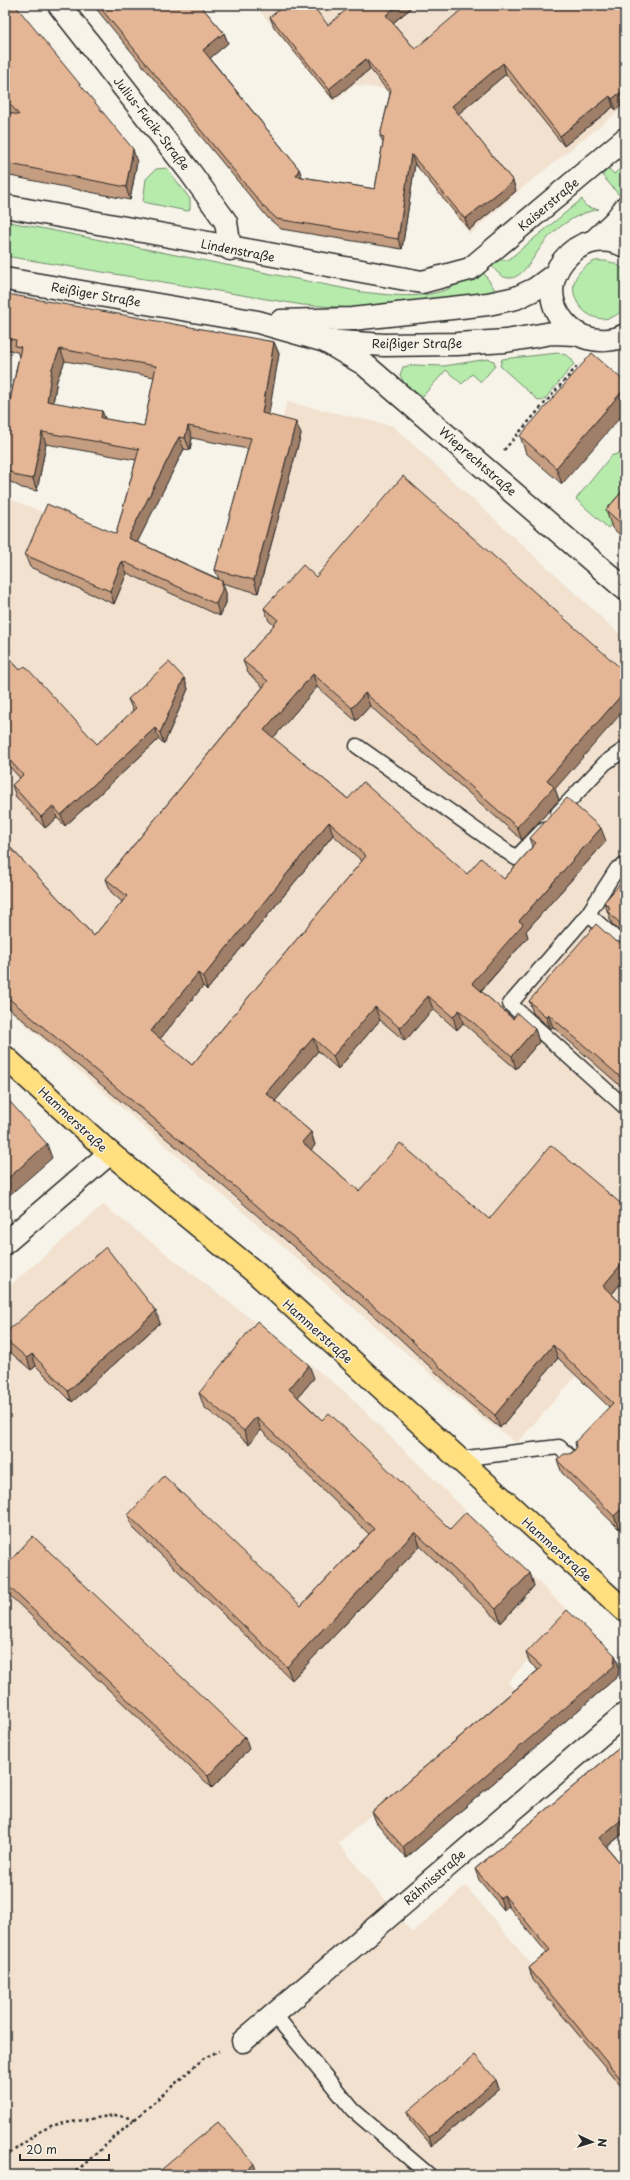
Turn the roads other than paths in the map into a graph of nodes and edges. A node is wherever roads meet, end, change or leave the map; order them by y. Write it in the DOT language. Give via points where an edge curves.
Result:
graph roads {
  1 [pos="59,5"];
  2 [pos="625,139"];
  3 [pos="5,206"];
  4 [pos="625,208"];
  5 [pos="594,241"];
  6 [pos="625,246"];
  7 [pos="230,249"];
  8 [pos="470,270"];
  9 [pos="554,275"];
  10 [pos="5,279"];
  11 [pos="258,322"];
  12 [pos="577,334"];
  13 [pos="625,335"];
  14 [pos="325,341"];
  15 [pos="625,589"];
  16 [pos="357,746"];
  17 [pos="625,749"];
  18 [pos="625,866"];
  19 [pos="588,914"];
  20 [pos="625,947"];
  21 [pos="5,1057"];
  22 [pos="625,1106"];
  23 [pos="110,1154"];
  24 [pos="5,1243"];
  25 [pos="458,1459"];
  26 [pos="572,1459"];
  27 [pos="625,1611"];
  28 [pos="625,1714"];
  29 [pos="274,2014"];
  30 [pos="243,2040"];
  31 [pos="429,2175"];
  1 -- 7 [label="street, Julius-Fucik-Straße" via="226,222"];
  2 -- 8 [label="street, Kaiserstraße"];
  3 -- 7 [label="street, Lindenstraße"];
  4 -- 5 [label="street"];
  5 -- 6 [label="street, Reißiger Straße" via="604,240"];
  5 -- 9 [label="street, Reißiger Straße" via="583,244 569,253"];
  7 -- 8 [label="street, Lindenstraße" via="412,282 422,282"];
  9 -- 11 [label="street, Reißiger Straße" via="535,289 516,298 488,304 352,319"];
  9 -- 12 [label="street, Reißiger Straße" via="552,298 561,319"];
  10 -- 11 [label="street, Reißiger Straße"];
  11 -- 14 [label="street, Reißiger Straße"];
  12 -- 13 [label="street, Reißiger Straße" via="598,340"];
  12 -- 14 [label="street, Reißiger Straße" via="552,332 506,341 457,344 384,345"];
  14 -- 15 [label="street, Wieprechtstraße" via="364,364"];
  16 -- 17 [label="lane" via="516,858 605,763"];
  18 -- 19 [label="lane" via="617,869"];
  19 -- 20 [label="lane"];
  19 -- 22 [label="lane" via="510,1004"];
  21 -- 23 [label="main road, Hammerstraße"];
  23 -- 24 [label="street"];
  23 -- 25 [label="main road, Hammerstraße" via="256,1274"];
  25 -- 26 [label="lane" via="560,1447"];
  25 -- 27 [label="main road, Hammerstraße"];
  28 -- 29 [label="street, Rähnisstraße"];
  29 -- 30 [label="street, Rähnisstraße"];
  29 -- 31 [label="lane" via="353,2110"];
}
